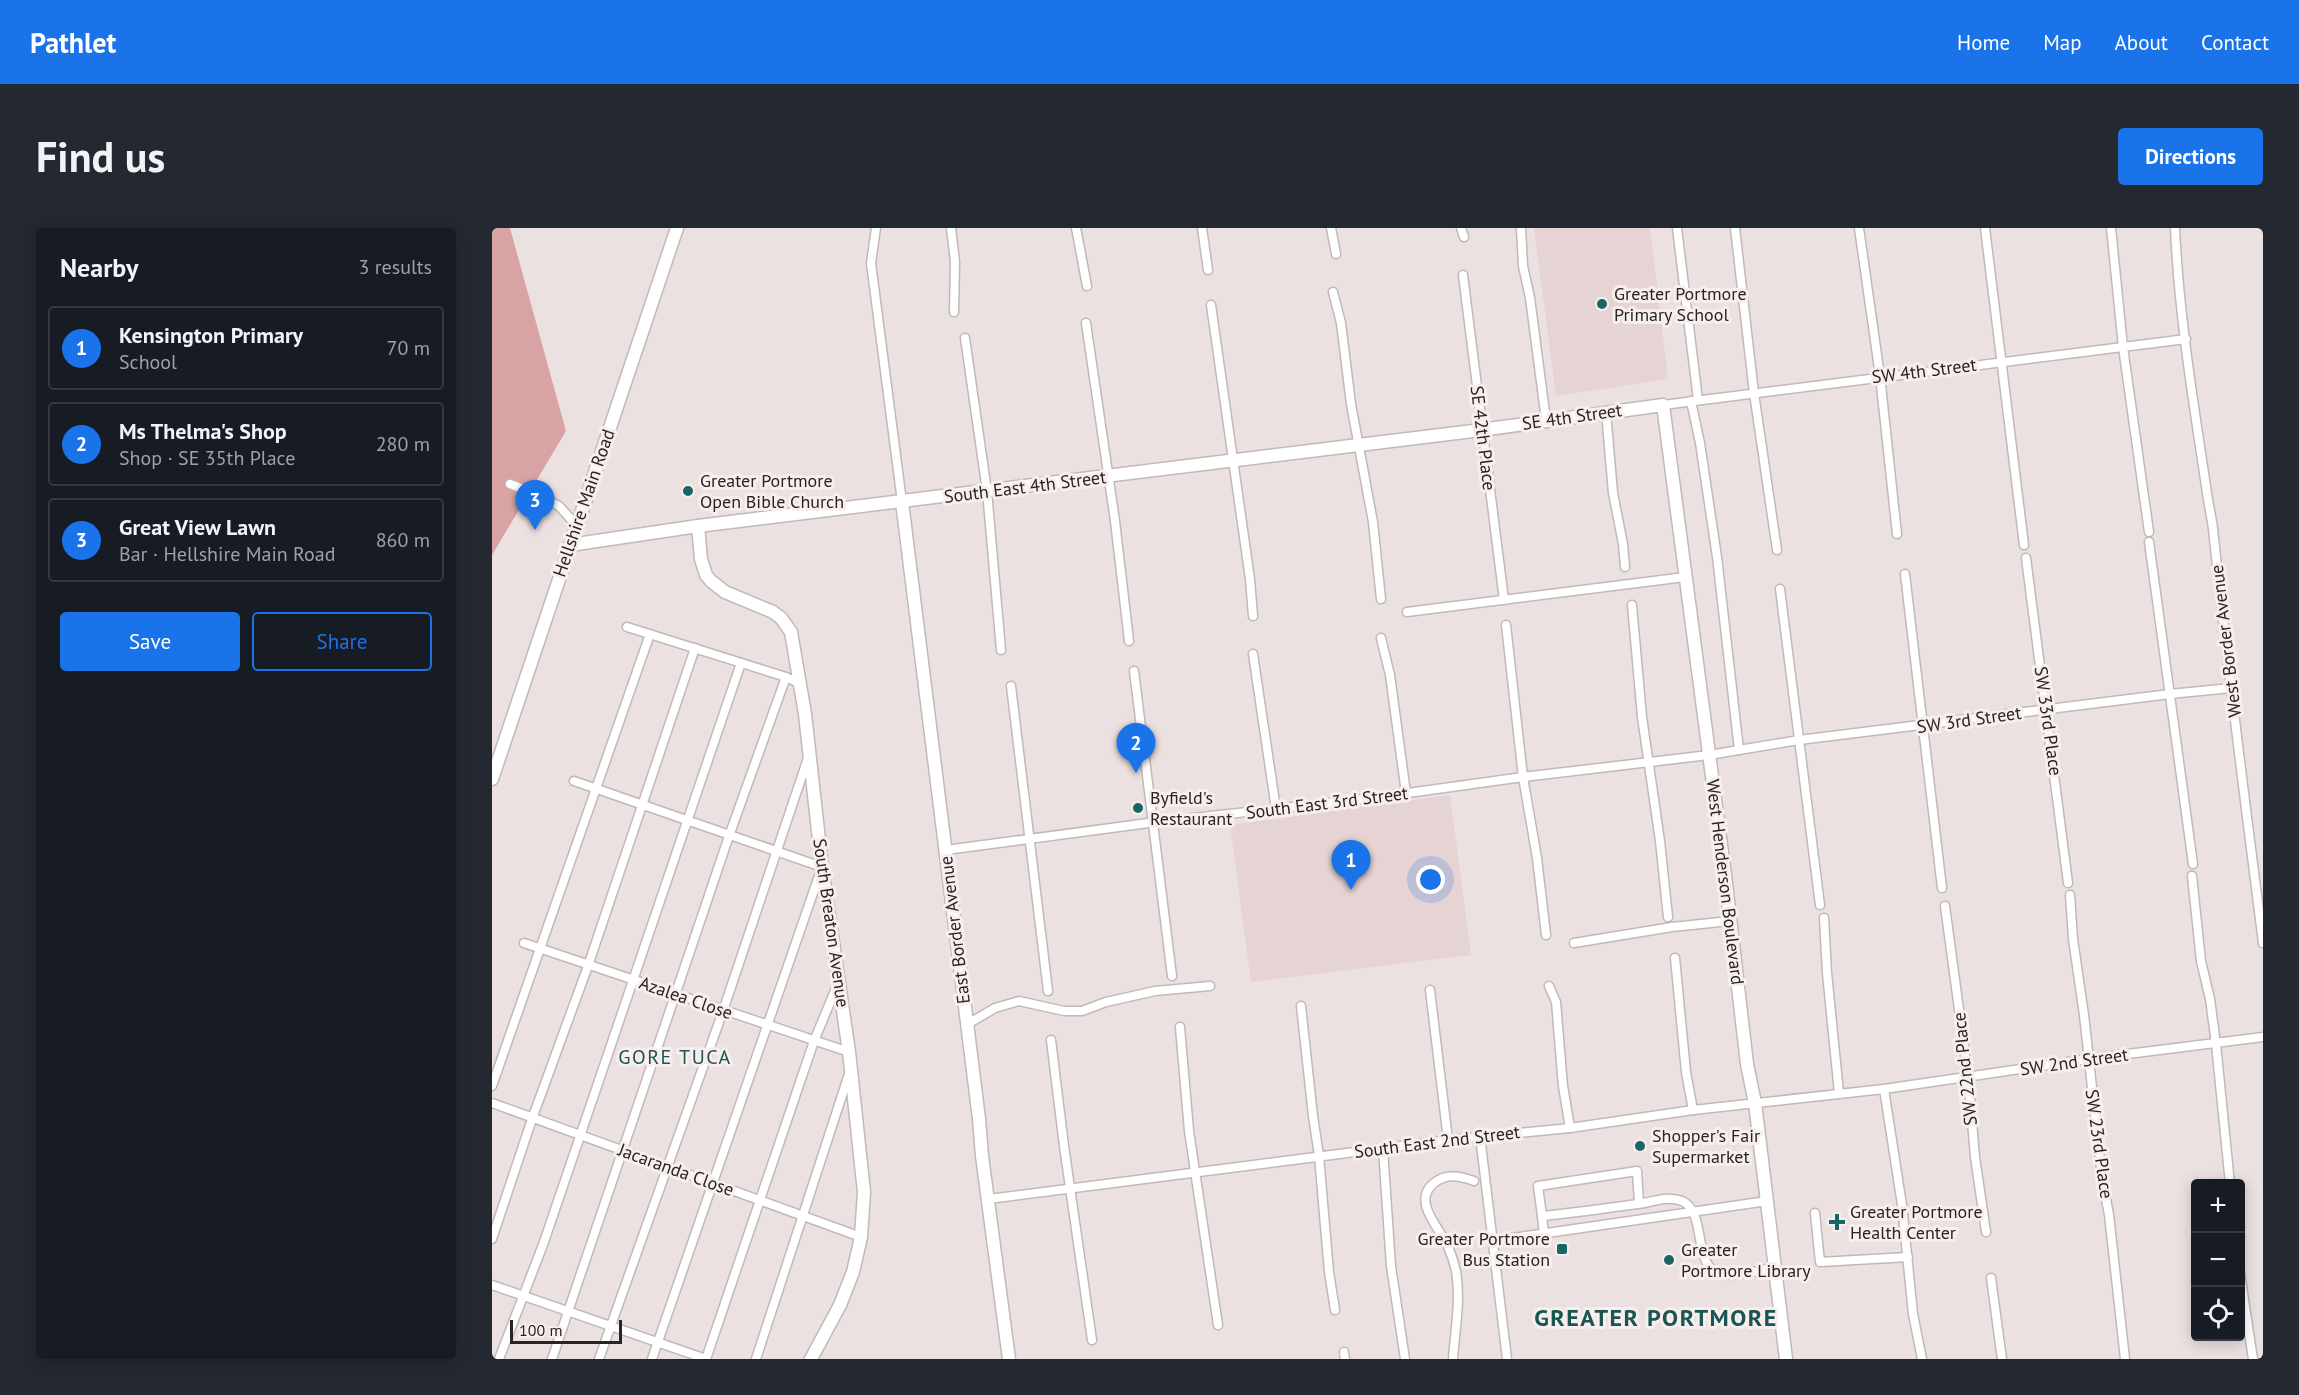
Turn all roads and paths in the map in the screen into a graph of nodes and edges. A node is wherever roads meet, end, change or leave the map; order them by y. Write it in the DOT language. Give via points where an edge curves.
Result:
graph roads {
  1 [pos="677,228"];
  2 [pos="876,228"];
  3 [pos="951,228"];
  4 [pos="1076,228"];
  5 [pos="1202,228"];
  6 [pos="1331,228"];
  7 [pos="1521,228"];
  8 [pos="1677,228"];
  9 [pos="1736,228"];
  10 [pos="1859,228"];
  11 [pos="1985,228"];
  12 [pos="2111,228"];
  13 [pos="2175,228"];
  14 [pos="1336,254"];
  15 [pos="1208,270"];
  16 [pos="1463,275"];
  17 [pos="1087,286"];
  18 [pos="1333,292"];
  19 [pos="1211,305"];
  20 [pos="954,312"];
  21 [pos="1086,323"];
  22 [pos="965,338"];
  23 [pos="2186,339"];
  24 [pos="2123,347"];
  25 [pos="2001,362"];
  26 [pos="1880,376"];
  27 [pos="1754,393"];
  28 [pos="1694,401"];
  29 [pos="1663,405"];
  30 [pos="1606,412"];
  31 [pos="1546,420"];
  32 [pos="1481,430"];
  33 [pos="1359,444"];
  34 [pos="1233,460"];
  35 [pos="1109,477"];
  36 [pos="510,484"];
  37 [pos="987,490"];
  38 [pos="902,502"];
  39 [pos="577,526"];
  40 [pos="698,526"];
  41 [pos="2149,532"];
  42 [pos="1898,534"];
  43 [pos="2149,542"];
  44 [pos="570,545"];
  45 [pos="2025,545"];
  46 [pos="1777,550"];
  47 [pos="2026,558"];
  48 [pos="1624,567"];
  49 [pos="1905,574"];
  50 [pos="1685,578"];
  51 [pos="1780,589"];
  52 [pos="1381,599"];
  53 [pos="1504,600"];
  54 [pos="1632,605"];
  55 [pos="1407,612"];
  56 [pos="1253,616"];
  57 [pos="1506,625"];
  58 [pos="627,627"];
  59 [pos="650,634"];
  60 [pos="1381,638"];
  61 [pos="1129,641"];
  62 [pos="695,648"];
  63 [pos="1001,650"];
  64 [pos="1253,654"];
  65 [pos="741,663"];
  66 [pos="1134,672"];
  67 [pos="786,677"];
  68 [pos="800,684"];
  69 [pos="1011,686"];
  70 [pos="2231,688"];
  71 [pos="2170,693"];
  72 [pos="2046,710"];
  73 [pos="1923,726"];
  74 [pos="1799,740"];
  75 [pos="1739,750"];
  76 [pos="810,752"];
  77 [pos="1709,755"];
  78 [pos="1648,761"];
  79 [pos="1523,777"];
  80 [pos="492,779"];
  81 [pos="574,781"];
  82 [pos="597,789"];
  83 [pos="1406,793"];
  84 [pos="641,805"];
  85 [pos="1276,809"];
  86 [pos="687,821"];
  87 [pos="1152,822"];
  88 [pos="729,836"];
  89 [pos="1030,839"];
  90 [pos="946,850"];
  91 [pos="777,852"];
  92 [pos="2193,864"];
  93 [pos="822,867"];
  94 [pos="2192,876"];
  95 [pos="2068,883"];
  96 [pos="1942,888"];
  97 [pos="2070,895"];
  98 [pos="1820,905"];
  99 [pos="1945,906"];
  100 [pos="1668,917"];
  101 [pos="1824,918"];
  102 [pos="1730,921"];
  103 [pos="1546,935"];
  104 [pos="1574,943"];
  105 [pos="2263,943"];
  106 [pos="524,944"];
  107 [pos="542,949"];
  108 [pos="1675,958"];
  109 [pos="588,966"];
  110 [pos="1172,976"];
  111 [pos="633,980"];
  112 [pos="839,980"];
  113 [pos="1210,986"];
  114 [pos="1549,986"];
  115 [pos="1430,990"];
  116 [pos="1048,991"];
  117 [pos="676,995"];
  118 [pos="1301,1006"];
  119 [pos="723,1011"];
  120 [pos="767,1025"];
  121 [pos="966,1025"];
  122 [pos="1180,1027"];
  123 [pos="2263,1037"];
  124 [pos="1052,1040"];
  125 [pos="814,1041"];
  126 [pos="2216,1044"];
  127 [pos="849,1052"];
  128 [pos="2088,1059"];
  129 [pos="850,1071"];
  130 [pos="1968,1076"];
  131 [pos="492,1086"];
  132 [pos="1884,1089"];
  133 [pos="1839,1093"];
  134 [pos="492,1103"];
  135 [pos="1755,1103"];
  136 [pos="1693,1110"];
  137 [pos="532,1119"];
  138 [pos="1570,1128"];
  139 [pos="579,1135"];
  140 [pos="1479,1136"];
  141 [pos="1448,1140"];
  142 [pos="1383,1149"];
  143 [pos="624,1151"];
  144 [pos="1319,1155"];
  145 [pos="668,1166"];
  146 [pos="1197,1172"];
  147 [pos="2230,1179"];
  148 [pos="1474,1181"];
  149 [pos="711,1183"];
  150 [pos="1071,1187"];
  151 [pos="989,1199"];
  152 [pos="760,1200"];
  153 [pos="1767,1201"];
  154 [pos="1639,1204"];
  155 [pos="1695,1211"];
  156 [pos="1815,1213"];
  157 [pos="804,1216"];
  158 [pos="1542,1216"];
  159 [pos="1986,1232"];
  160 [pos="1544,1234"];
  161 [pos="861,1237"];
  162 [pos="492,1239"];
  163 [pos="1492,1241"];
  164 [pos="1908,1257"];
  165 [pos="1776,1267"];
  166 [pos="1991,1278"];
  167 [pos="492,1286"];
  168 [pos="2243,1287"];
  169 [pos="523,1296"];
  170 [pos="1335,1310"];
  171 [pos="569,1312"];
  172 [pos="611,1325"];
  173 [pos="1218,1325"];
  174 [pos="1092,1340"];
  175 [pos="658,1343"];
  176 [pos="499,1359"];
  177 [pos="552,1359"];
  178 [pos="599,1359"];
  179 [pos="652,1359"];
  180 [pos="706,1359"];
  181 [pos="756,1359"];
  182 [pos="811,1359"];
  183 [pos="1009,1359"];
  184 [pos="1405,1359"];
  185 [pos="1453,1359"];
  186 [pos="1507,1359"];
  187 [pos="1786,1359"];
  188 [pos="1922,1359"];
  189 [pos="2002,1359"];
  190 [pos="2125,1359"];
  191 [pos="2253,1359"];
  1 -- 39 [label="street, Hellshire Main Road"];
  2 -- 38 [label="street" via="871,264"];
  3 -- 20 [label="street"];
  4 -- 17 [label="street"];
  5 -- 15 [label="street"];
  6 -- 14 [label="street"];
  7 -- 31 [label="street"];
  8 -- 28 [label="street"];
  9 -- 27 [label="street"];
  10 -- 26 [label="street"];
  11 -- 25 [label="street"];
  12 -- 24 [label="street"];
  13 -- 23 [label="street, West Border Avenue"];
  16 -- 32 [label="street, SE 42th Place"];
  18 -- 33 [label="street"];
  19 -- 34 [label="street"];
  21 -- 35 [label="street"];
  22 -- 37 [label="street"];
  23 -- 24 [label="street, SW 4th Street"];
  23 -- 70 [label="street, West Border Avenue"];
  24 -- 25 [label="street, SW 4th Street"];
  24 -- 41 [label="street"];
  25 -- 26 [label="street, SW 4th Street"];
  25 -- 45 [label="street"];
  26 -- 27 [label="street, SW 4th Street"];
  26 -- 42 [label="street"];
  27 -- 28 [label="street, SW 4th Street"];
  27 -- 46 [label="street"];
  28 -- 29 [label="street, SW 4th Street"];
  28 -- 75 [label="street"];
  29 -- 30 [label="street, SE 4th Street"];
  29 -- 50 [label="street, West Henderson Boulevard"];
  30 -- 31 [label="street, SE 4th Street"];
  30 -- 48 [label="street"];
  31 -- 32 [label="street, SE 4th Street"];
  32 -- 33 [label="street, South East 4th Street"];
  32 -- 53 [label="street, SE 42th Place"];
  33 -- 34 [label="street, South East 4th Street"];
  33 -- 52 [label="street"];
  34 -- 35 [label="street, South East 4th Street"];
  34 -- 56 [label="street"];
  35 -- 37 [label="street, South East 4th Street"];
  35 -- 61 [label="street"];
  36 -- 39 [label="street" via="559,506"];
  37 -- 38 [label="street, South East 4th Street"];
  37 -- 63 [label="street"];
  38 -- 40 [label="street, South East 4th Street"];
  38 -- 90 [label="street, East Border Avenue"];
  39 -- 44 [label="street, Hellshire Main Road"];
  40 -- 44 [label="street, South East 4th Street"];
  40 -- 68 [label="street, South Breaton Avenue" via="701,559 711,581 724,592 773,612 791,632"];
  43 -- 71 [label="street"];
  44 -- 80 [label="street, Hellshire Main Road"];
  47 -- 72 [label="street, SW 33rd Place"];
  49 -- 73 [label="street"];
  50 -- 53 [label="street"];
  50 -- 77 [label="street, West Henderson Boulevard"];
  51 -- 74 [label="street"];
  53 -- 55 [label="street"];
  54 -- 78 [label="street"];
  57 -- 79 [label="street"];
  58 -- 59 [label="street"];
  59 -- 62 [label="street"];
  59 -- 82 [label="street"];
  60 -- 83 [label="street"];
  62 -- 65 [label="street"];
  62 -- 84 [label="street"];
  64 -- 85 [label="street"];
  65 -- 67 [label="street"];
  65 -- 86 [label="street"];
  66 -- 87 [label="street"];
  67 -- 68 [label="street"];
  67 -- 88 [label="street"];
  68 -- 76 [label="street, South Breaton Avenue"];
  69 -- 89 [label="street"];
  70 -- 71 [label="street, SW 3rd Street"];
  70 -- 105 [label="street, West Border Avenue"];
  71 -- 72 [label="street, SW 3rd Street"];
  71 -- 92 [label="street"];
  72 -- 73 [label="street, SW 3rd Street"];
  72 -- 95 [label="street, SW 33rd Place"];
  73 -- 74 [label="street, SW 3rd Street"];
  73 -- 96 [label="street"];
  74 -- 75 [label="street, SW 3rd Street"];
  74 -- 98 [label="street"];
  75 -- 77 [label="street, SW 3rd Street"];
  76 -- 91 [label="street"];
  76 -- 93 [label="street, South Breaton Avenue"];
  77 -- 78 [label="street, South East 3rd Street"];
  77 -- 102 [label="street, West Henderson Boulevard"];
  78 -- 79 [label="street, South East 3rd Street"];
  78 -- 100 [label="street"];
  79 -- 83 [label="street, South East 3rd Street"];
  79 -- 103 [label="street"];
  81 -- 82 [label="street"];
  82 -- 84 [label="street"];
  82 -- 107 [label="street"];
  83 -- 85 [label="street, South East 3rd Street"];
  84 -- 86 [label="street"];
  84 -- 109 [label="street"];
  85 -- 87 [label="street, South East 3rd Street"];
  86 -- 88 [label="street"];
  86 -- 111 [label="street"];
  87 -- 89 [label="street, South East 3rd Street"];
  87 -- 110 [label="street"];
  88 -- 91 [label="street"];
  88 -- 117 [label="street"];
  89 -- 90 [label="street, South East 3rd Street"];
  89 -- 116 [label="street"];
  90 -- 121 [label="street, East Border Avenue"];
  91 -- 93 [label="street"];
  91 -- 119 [label="street"];
  93 -- 112 [label="street, South Breaton Avenue"];
  93 -- 120 [label="street"];
  94 -- 126 [label="street" via="2201,961"];
  97 -- 128 [label="street, SW 23rd Place"];
  99 -- 130 [label="street, SW 22nd Place"];
  101 -- 133 [label="street"];
  102 -- 104 [label="street"];
  102 -- 135 [label="street, West Henderson Boulevard"];
  106 -- 107 [label="street, Azalea Close"];
  107 -- 109 [label="street, Azalea Close"];
  107 -- 131 [label="street"];
  108 -- 136 [label="street"];
  109 -- 111 [label="street, Azalea Close"];
  109 -- 137 [label="street"];
  111 -- 117 [label="street, Azalea Close"];
  111 -- 139 [label="street"];
  112 -- 125 [label="street"];
  112 -- 127 [label="street, South Breaton Avenue"];
  113 -- 121 [label="street" via="1155,991 1082,1011 1019,1001 995,1008"];
  114 -- 138 [label="street" via="1556,1002"];
  115 -- 141 [label="street"];
  117 -- 119 [label="street, Azalea Close"];
  117 -- 143 [label="street"];
  118 -- 144 [label="street"];
  119 -- 120 [label="street, Azalea Close"];
  119 -- 145 [label="street"];
  120 -- 125 [label="street, Azalea Close"];
  120 -- 149 [label="street"];
  121 -- 151 [label="street, East Border Avenue"];
  122 -- 146 [label="street"];
  123 -- 126 [label="street, SW 2nd Street"];
  124 -- 150 [label="street"];
  125 -- 127 [label="street, Azalea Close"];
  125 -- 152 [label="street"];
  126 -- 128 [label="street, SW 2nd Street"];
  126 -- 147 [label="street"];
  127 -- 129 [label="street, South Breaton Avenue"];
  128 -- 130 [label="street, SW 2nd Street"];
  128 -- 190 [label="street, SW 23rd Place"];
  129 -- 157 [label="street"];
  129 -- 161 [label="street, South Breaton Avenue" via="864,1192"];
  130 -- 132 [label="street, SW 2nd Street"];
  130 -- 159 [label="street, SW 22nd Place"];
  132 -- 133 [label="street, South East 2nd Street"];
  132 -- 164 [label="street"];
  133 -- 135 [label="street, South East 2nd Street"];
  134 -- 137 [label="street, Jacaranda Close"];
  135 -- 136 [label="street, South East 2nd Street"];
  135 -- 153 [label="street, West Henderson Boulevard"];
  136 -- 138 [label="street, South East 2nd Street"];
  137 -- 139 [label="street, Jacaranda Close"];
  137 -- 162 [label="street"];
  138 -- 140 [label="street, South East 2nd Street"];
  139 -- 143 [label="street, Jacaranda Close"];
  139 -- 169 [label="street"];
  140 -- 141 [label="street, South East 2nd Street"];
  140 -- 163 [label="street"];
  141 -- 142 [label="street, South East 2nd Street"];
  142 -- 144 [label="street, South East 2nd Street"];
  142 -- 184 [label="street" via="1391,1266"];
  143 -- 145 [label="street, Jacaranda Close"];
  143 -- 171 [label="street"];
  144 -- 146 [label="street, South East 2nd Street"];
  144 -- 170 [label="street"];
  145 -- 149 [label="street, Jacaranda Close"];
  145 -- 172 [label="street"];
  146 -- 150 [label="street, South East 2nd Street"];
  146 -- 173 [label="street"];
  148 -- 185 [label="street" via="1444,1177 1431,1185 1425,1197 1426,1208 1446,1243 1456,1273 1459,1309"];
  149 -- 152 [label="street, Jacaranda Close"];
  149 -- 175 [label="street"];
  150 -- 151 [label="street, South East 2nd Street"];
  150 -- 174 [label="street"];
  151 -- 183 [label="street, East Border Avenue"];
  152 -- 157 [label="street, Jacaranda Close"];
  152 -- 180 [label="street"];
  153 -- 155 [label="street"];
  153 -- 165 [label="street, West Henderson Boulevard"];
  154 -- 155 [label="street" via="1672,1197"];
  154 -- 158 [label="street"];
  154 -- 158 [label="street" via="1637,1172 1538,1186"];
  155 -- 160 [label="street"];
  155 -- 165 [label="street" via="1700,1243 1711,1268 1720,1274 1730,1274"];
  156 -- 164 [label="street" via="1821,1263"];
  157 -- 161 [label="street, Jacaranda Close"];
  157 -- 181 [label="street"];
  158 -- 160 [label="street"];
  160 -- 163 [label="street"];
  161 -- 182 [label="street, South Breaton Avenue" via="847,1288"];
  163 -- 186 [label="street"];
  164 -- 188 [label="street"];
  165 -- 187 [label="street, West Henderson Boulevard"];
  166 -- 189 [label="street"];
  167 -- 169 [label="street"];
  168 -- 191 [label="street"];
  169 -- 171 [label="street"];
  169 -- 176 [label="street"];
  171 -- 172 [label="street"];
  171 -- 177 [label="street"];
  172 -- 175 [label="street"];
  172 -- 178 [label="street"];
  175 -- 179 [label="street"];
  175 -- 180 [label="street"];
}
